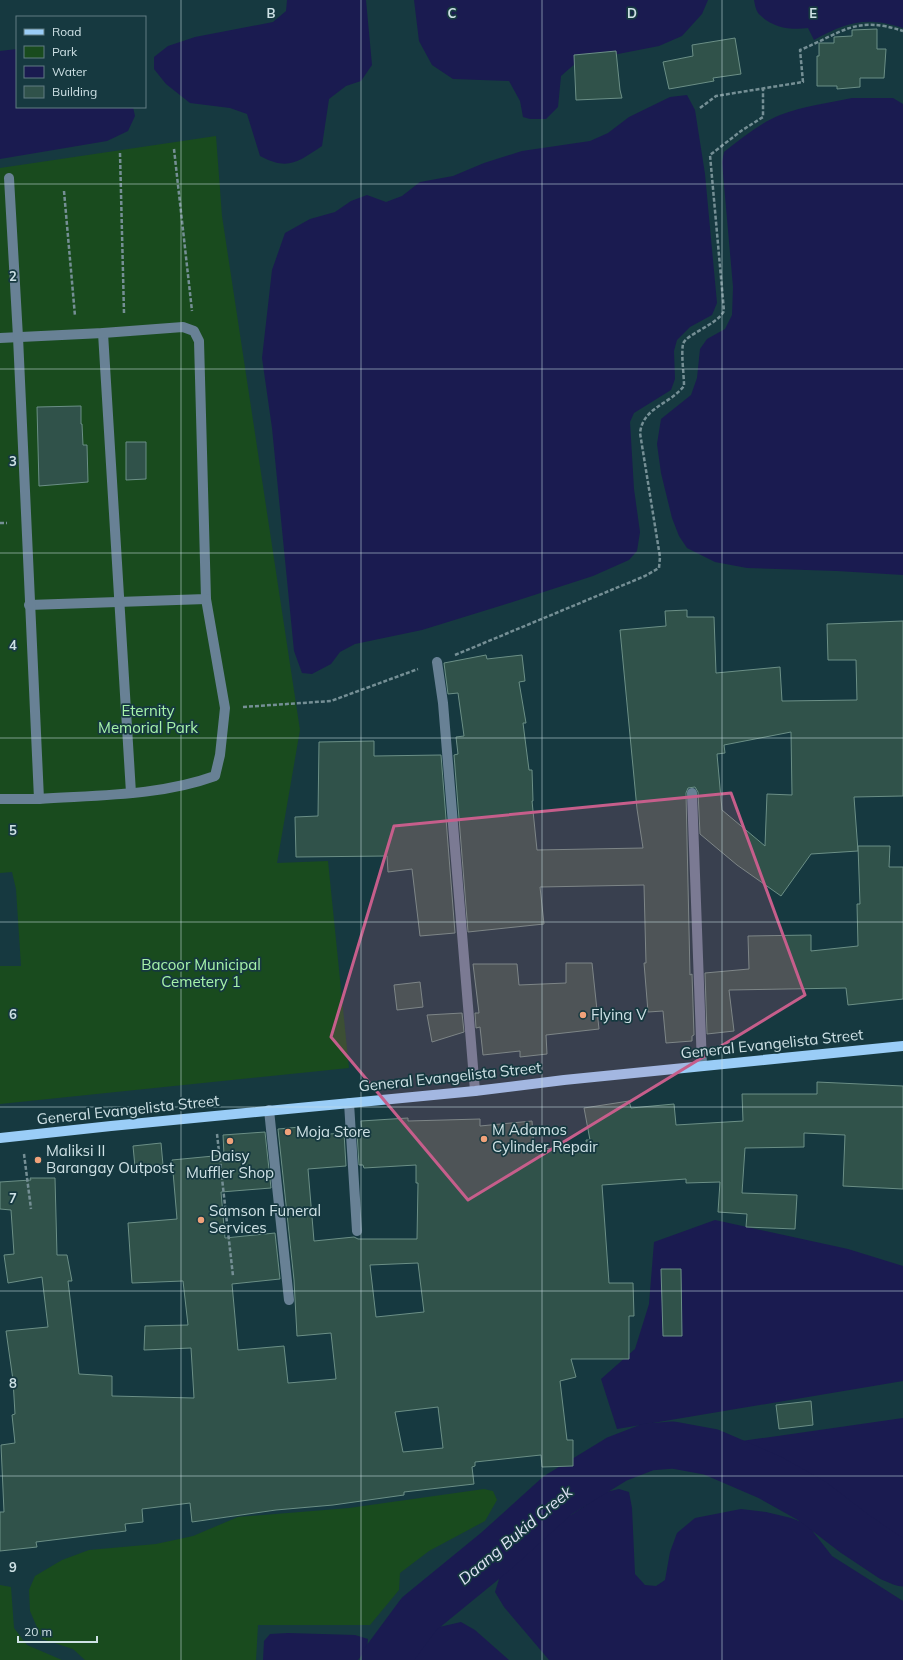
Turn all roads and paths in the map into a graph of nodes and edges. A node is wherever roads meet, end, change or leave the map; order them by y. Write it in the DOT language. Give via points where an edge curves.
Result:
graph roads {
  1 [pos="903,31"];
  2 [pos="763,88"];
  3 [pos="700,108"];
  4 [pos="174,149"];
  5 [pos="120,153"];
  6 [pos="8,178"];
  7 [pos="64,191"];
  8 [pos="125,331"];
  9 [pos="194,331"];
  10 [pos="77,333"];
  11 [pos="103,333"];
  12 [pos="18,337"];
  13 [pos="0,338"];
  14 [pos="206,599"];
  15 [pos="120,602"];
  16 [pos="29,605"];
  17 [pos="437,662"];
  18 [pos="225,708"];
  19 [pos="131,793"];
  20 [pos="692,793"];
  21 [pos="0,799"];
  22 [pos="39,799"];
  23 [pos="903,1046"];
  24 [pos="702,1066"];
  25 [pos="475,1091"];
  26 [pos="349,1103"];
  27 [pos="269,1110"];
  28 [pos="215,1116"];
  29 [pos="21,1136"];
  30 [pos="0,1138"];
  31 [pos="31,1209"];
  32 [pos="357,1231"];
  33 [pos="233,1276"];
  34 [pos="289,1300"];
  1 -- 2 [label="path" via="870,24 853,26 800,50 803,82"];
  2 -- 3 [label="path" via="716,96"];
  2 -- 17 [label="path" via="763,117 710,155 724,311 721,318 688,337 684,343 684,386 676,396 646,415 641,423 640,433 660,557 659,568"];
  4 -- 9 [label="path"];
  5 -- 8 [label="path"];
  6 -- 12 [label="street"];
  7 -- 10 [label="path"];
  8 -- 9 [label="street" via="183,327"];
  8 -- 11 [label="street"];
  9 -- 14 [label="street" via="199,341"];
  10 -- 11 [label="street"];
  10 -- 12 [label="street"];
  11 -- 15 [label="street"];
  12 -- 13 [label="street"];
  12 -- 16 [label="street"];
  14 -- 15 [label="street"];
  14 -- 18 [label="street"];
  15 -- 16 [label="street"];
  15 -- 19 [label="street"];
  16 -- 22 [label="street"];
  17 -- 18 [label="path" via="331,701"];
  17 -- 25 [label="street" via="443,703"];
  18 -- 19 [label="street" via="215,776 193,784"];
  19 -- 22 [label="street"];
  20 -- 24 [label="street"];
  21 -- 22 [label="street"];
  23 -- 24 [label="main road, General Evangelista Street"];
  24 -- 25 [label="main road, General Evangelista Street"];
  25 -- 26 [label="main road, General Evangelista Street"];
  26 -- 27 [label="main road, General Evangelista Street"];
  26 -- 32 [label="street"];
  27 -- 28 [label="main road, General Evangelista Street"];
  27 -- 34 [label="street"];
  28 -- 29 [label="main road, General Evangelista Street"];
  28 -- 33 [label="path"];
  29 -- 30 [label="main road, General Evangelista Street"];
  29 -- 31 [label="path"];
}
